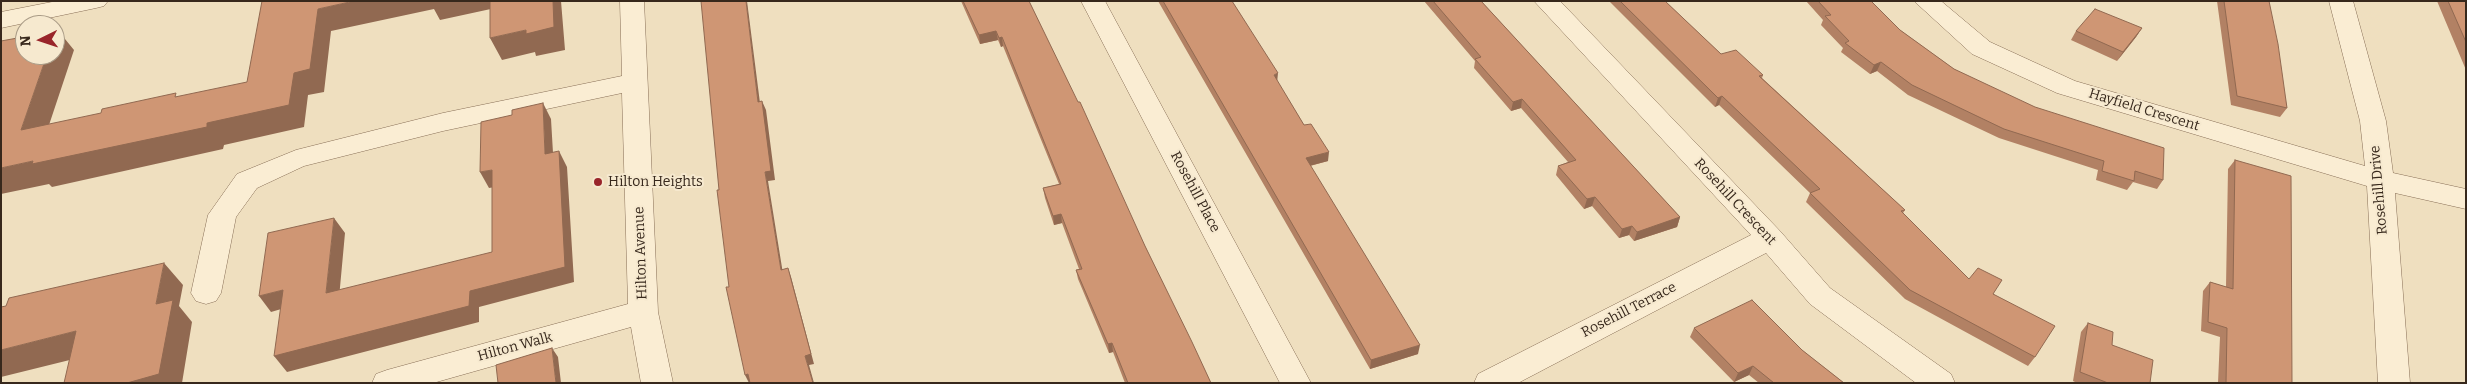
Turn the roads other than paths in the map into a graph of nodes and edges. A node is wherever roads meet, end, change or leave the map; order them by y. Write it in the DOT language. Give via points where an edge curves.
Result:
graph roads {
  1 [pos="96,1"];
  2 [pos="632,1"];
  3 [pos="1093,1"];
  4 [pos="1546,1"];
  5 [pos="1926,1"];
  6 [pos="2341,1"];
  7 [pos="1,20"];
  8 [pos="635,82"];
  9 [pos="2380,180"];
  10 [pos="2466,199"];
  11 [pos="1770,238"];
  12 [pos="206,293"];
  13 [pos="643,312"];
  14 [pos="387,383"];
  15 [pos="656,383"];
  16 [pos="1296,383"];
  17 [pos="1489,383"];
  18 [pos="1940,383"];
  19 [pos="2394,383"];
  1 -- 7 [label="street"];
  2 -- 8 [label="street, Hilton Avenue"];
  3 -- 16 [label="street, Rosehill Place"];
  4 -- 11 [label="street, Rosehill Crescent"];
  5 -- 9 [label="street, Hayfield Crescent" via="1981,48 2066,87"];
  6 -- 9 [label="street, Rosehill Drive" via="2372,121"];
  8 -- 12 [label="street" via="442,122 296,159 248,181 222,215"];
  8 -- 13 [label="street, Hilton Avenue"];
  9 -- 10 [label="street, Hayfield Crescent"];
  9 -- 19 [label="street, Rosehill Drive"];
  11 -- 17 [label="street, Rosehill Terrace"];
  11 -- 18 [label="street, Rosehill Crescent" via="1820,296"];
  13 -- 14 [label="street, Hilton Walk"];
  13 -- 15 [label="street, Hilton Avenue"];
}
